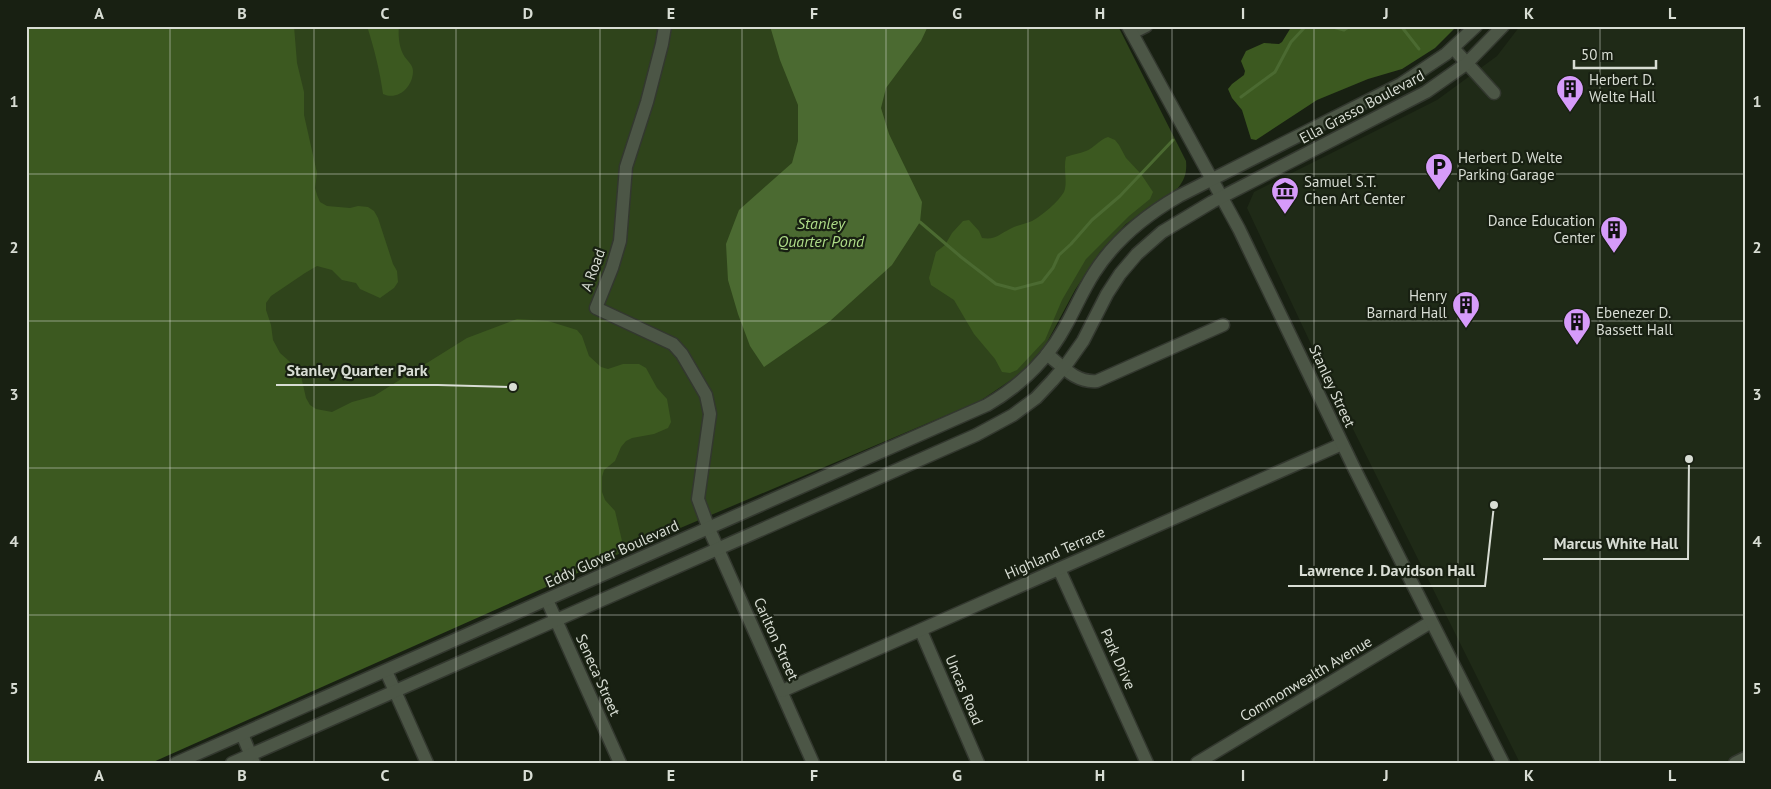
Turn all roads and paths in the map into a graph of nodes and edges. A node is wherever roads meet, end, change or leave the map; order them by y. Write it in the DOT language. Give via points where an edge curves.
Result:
graph roads {
  1 [pos="665,26"];
  2 [pos="1146,26"];
  3 [pos="1476,26"];
  4 [pos="1503,26"];
  5 [pos="1130,30"];
  6 [pos="1453,48"];
  7 [pos="1467,63"];
  8 [pos="1494,93"];
  9 [pos="1212,179"];
  10 [pos="1222,197"];
  11 [pos="1223,325"];
  12 [pos="1047,354"];
  13 [pos="1064,368"];
  14 [pos="1342,444"];
  15 [pos="891,448"];
  16 [pos="900,469"];
  17 [pos="709,529"];
  18 [pos="718,549"];
  19 [pos="1059,569"];
  20 [pos="547,600"];
  21 [pos="556,620"];
  22 [pos="1431,622"];
  23 [pos="921,631"];
  24 [pos="386,671"];
  25 [pos="395,691"];
  26 [pos="782,691"];
  27 [pos="242,734"];
  28 [pos="1745,758"];
  29 [pos="253,759"];
  30 [pos="176,763"];
  31 [pos="232,763"];
  32 [pos="427,763"];
  33 [pos="620,763"];
  34 [pos="813,763"];
  35 [pos="978,763"];
  36 [pos="1147,763"];
  37 [pos="1197,763"];
  38 [pos="1502,763"];
  39 [pos="1735,763"];
  1 -- 17 [label="street, A Road" via="648,102 626,168 620,242 596,308 673,344 701,384 710,414 698,499"];
  2 -- 5 [label="street"];
  3 -- 6 [label="street, Ella Grasso Boulevard"];
  4 -- 7 [label="street, Ella Grasso Boulevard"];
  5 -- 9 [label="street, Stanley Street"];
  6 -- 7 [label="street"];
  6 -- 9 [label="street, Ella Grasso Boulevard" via="1401,84"];
  7 -- 8 [label="street"];
  7 -- 10 [label="street, Ella Grasso Boulevard" via="1414,100"];
  9 -- 10 [label="street, Stanley Street"];
  9 -- 12 [label="street, Eddy Glover Boulevard" via="1154,212 1121,239 1095,271"];
  10 -- 13 [label="street" via="1170,226 1133,259 1114,283 1083,341"];
  10 -- 14 [label="street, Stanley Street"];
  11 -- 13 [label="street" via="1097,381 1086,382"];
  12 -- 13 [label="street"];
  12 -- 15 [label="street, Eddy Glover Boulevard" via="1023,380 995,401"];
  13 -- 16 [label="street" via="1036,398 1004,420"];
  14 -- 19 [label="street, Highland Terrace"];
  14 -- 22 [label="street, Stanley Street"];
  15 -- 16 [label="street"];
  15 -- 17 [label="street, Eddy Glover Boulevard"];
  16 -- 18 [label="street"];
  17 -- 18 [label="street, Carlton Street"];
  17 -- 20 [label="street, Eddy Glover Boulevard"];
  18 -- 21 [label="street"];
  18 -- 26 [label="street, Carlton Street"];
  19 -- 23 [label="street, Highland Terrace"];
  19 -- 36 [label="street, Park Drive"];
  20 -- 21 [label="street, Seneca Street"];
  20 -- 24 [label="street, Eddy Glover Boulevard"];
  21 -- 25 [label="street"];
  21 -- 33 [label="street, Seneca Street"];
  22 -- 37 [label="street, Commonwealth Avenue"];
  22 -- 38 [label="street, Stanley Street"];
  23 -- 26 [label="street, Highland Terrace"];
  23 -- 35 [label="street, Uncas Road"];
  24 -- 25 [label="street"];
  24 -- 27 [label="street, Eddy Glover Boulevard"];
  25 -- 29 [label="street"];
  25 -- 32 [label="street"];
  26 -- 34 [label="street, Carlton Street"];
  27 -- 29 [label="street"];
  27 -- 30 [label="street, Eddy Glover Boulevard"];
  28 -- 39 [label="street"];
  29 -- 31 [label="street"];
}
